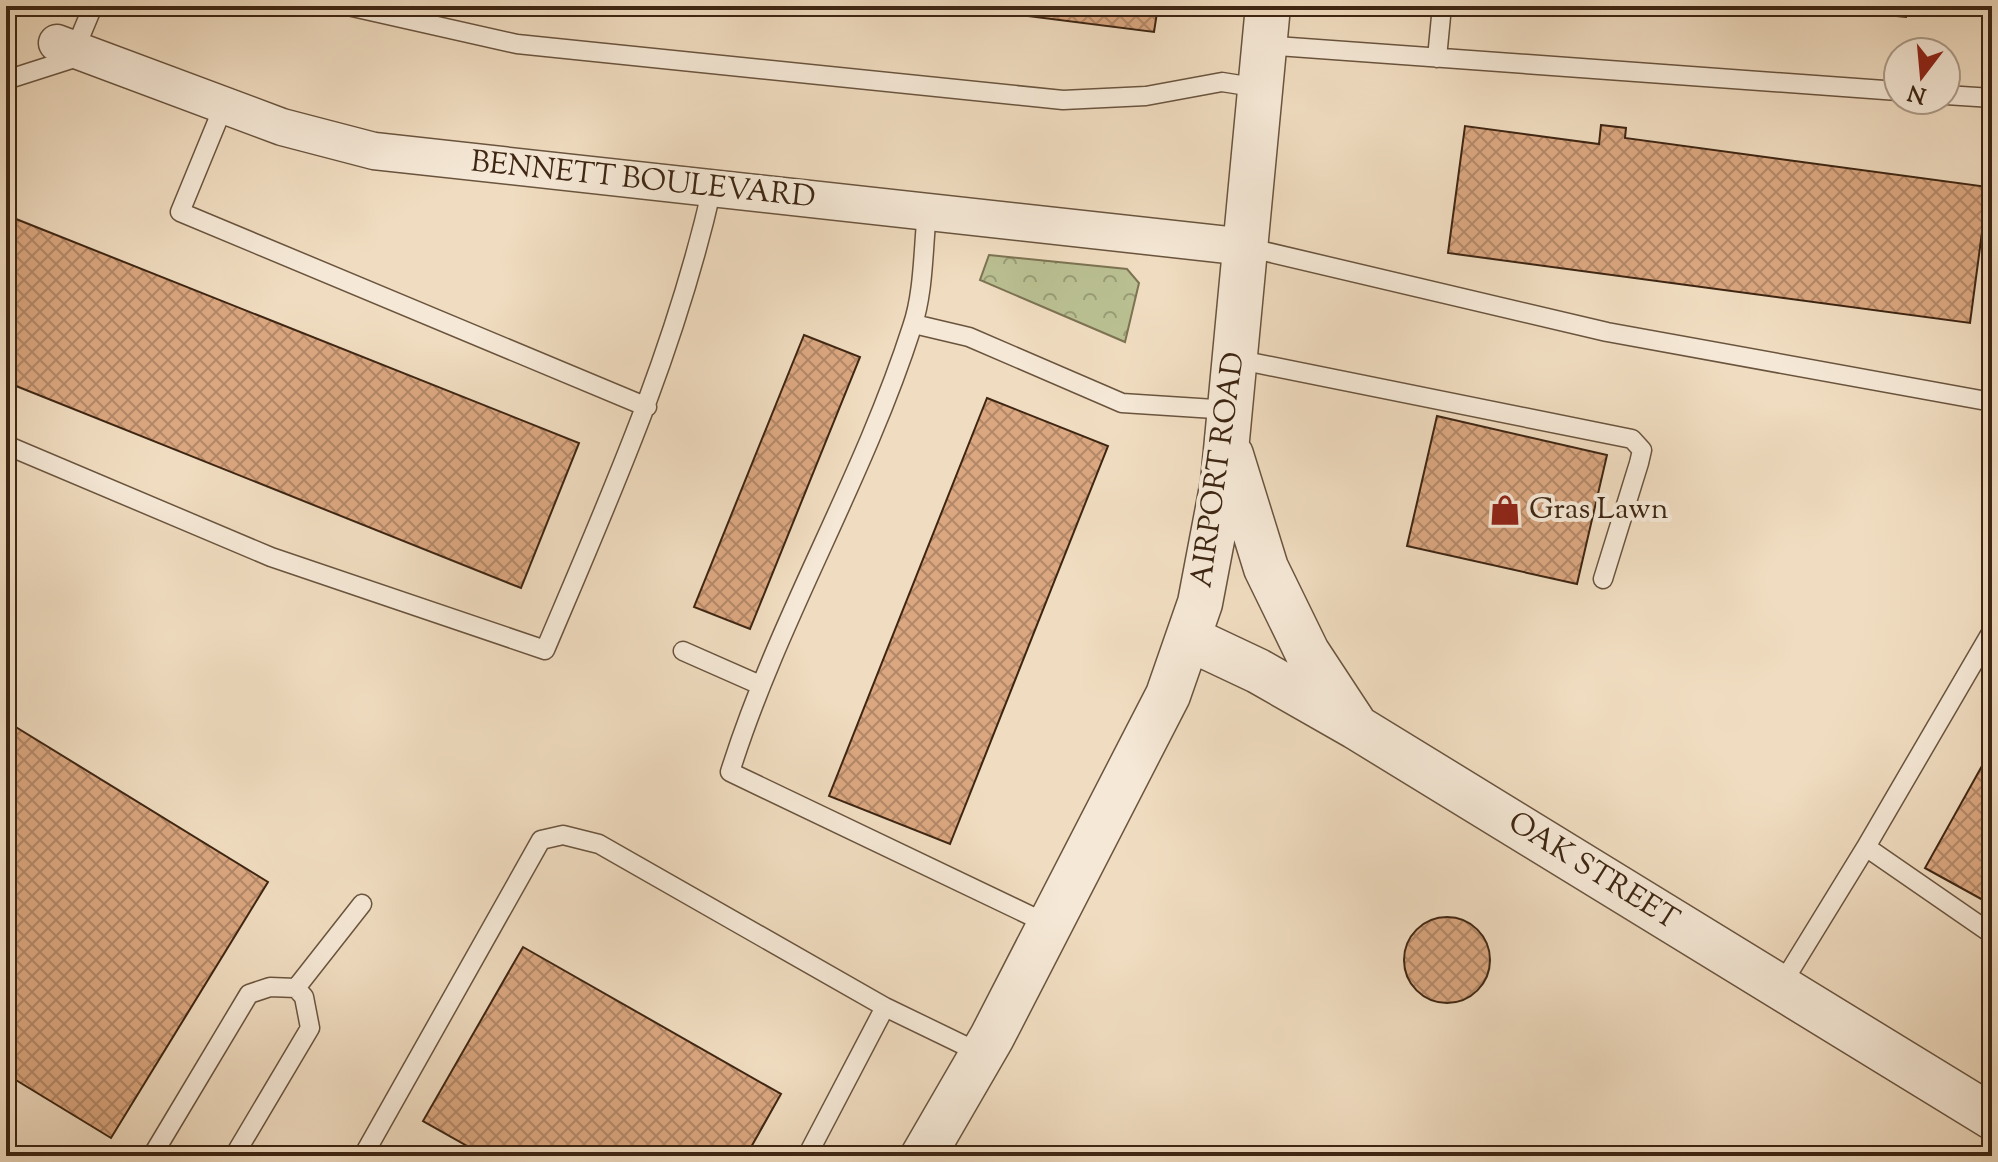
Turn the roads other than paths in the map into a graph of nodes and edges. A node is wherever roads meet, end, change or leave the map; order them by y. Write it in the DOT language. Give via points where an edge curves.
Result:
graph roads {
  1 [pos="93,6"];
  2 [pos="348,6"];
  3 [pos="1442,6"];
  4 [pos="1266,26"];
  5 [pos="73,49"];
  6 [pos="1437,58"];
  7 [pos="6,80"];
  8 [pos="1261,88"];
  9 [pos="1882,90"];
  10 [pos="1962,96"];
  11 [pos="1992,98"];
  12 [pos="224,105"];
  13 [pos="712,188"];
  14 [pos="927,212"];
  15 [pos="1246,247"];
  16 [pos="914,324"];
  17 [pos="1235,359"];
  18 [pos="1992,402"];
  19 [pos="647,407"];
  20 [pos="1228,425"];
  21 [pos="6,445"];
  22 [pos="1603,579"];
  23 [pos="1992,631"];
  24 [pos="1188,638"];
  25 [pos="683,651"];
  26 [pos="760,685"];
  27 [pos="1356,727"];
  28 [pos="1866,847"];
  29 [pos="362,904"];
  30 [pos="1050,925"];
  31 [pos="1992,934"];
  32 [pos="1780,987"];
  33 [pos="296,988"];
  34 [pos="885,1007"];
  35 [pos="982,1054"];
  36 [pos="1992,1117"];
  37 [pos="152,1156"];
  38 [pos="234,1156"];
  39 [pos="363,1156"];
  40 [pos="807,1156"];
  41 [pos="923,1156"];
  1 -- 5 [label="lane"];
  2 -- 8 [label="lane" via="517,44 1063,100 1146,96 1222,82"];
  3 -- 6 [label="lane"];
  4 -- 6 [label="lane"];
  4 -- 8 [label="street, AIRPORT ROAD"];
  5 -- 7 [label="lane"];
  5 -- 12 [label="street, BENNETT BOULEVARD"];
  6 -- 9 [label="lane"];
  8 -- 15 [label="street, AIRPORT ROAD"];
  10 -- 11 [label="lane"];
  12 -- 13 [label="street, BENNETT BOULEVARD" via="282,127 374,151"];
  12 -- 19 [label="lane" via="180,212"];
  13 -- 14 [label="street, BENNETT BOULEVARD"];
  13 -- 19 [label="lane"];
  14 -- 15 [label="street, BENNETT BOULEVARD"];
  14 -- 16 [label="lane"];
  15 -- 17 [label="street, AIRPORT ROAD"];
  15 -- 18 [label="lane" via="1607,332"];
  16 -- 20 [label="lane" via="969,337 1122,403"];
  16 -- 26 [label="lane"];
  17 -- 20 [label="street, AIRPORT ROAD"];
  17 -- 22 [label="lane" via="1632,439 1642,450"];
  19 -- 21 [label="lane" via="545,650 271,557"];
  20 -- 24 [label="street, AIRPORT ROAD" via="1200,603"];
  20 -- 27 [label="street" via="1266,568 1307,652"];
  23 -- 28 [label="lane"];
  24 -- 27 [label="street, OAK STREET"];
  24 -- 30 [label="street, AIRPORT ROAD" via="1168,695"];
  25 -- 26 [label="lane"];
  26 -- 30 [label="lane" via="730,772"];
  27 -- 32 [label="street, OAK STREET"];
  28 -- 31 [label="lane"];
  28 -- 32 [label="lane"];
  29 -- 33 [label="lane"];
  30 -- 35 [label="street, AIRPORT ROAD"];
  32 -- 36 [label="street, OAK STREET"];
  33 -- 37 [label="lane" via="279,986 249,994"];
  33 -- 38 [label="lane" via="304,997 310,1028"];
  34 -- 35 [label="lane"];
  34 -- 39 [label="lane" via="599,844 563,835 541,840"];
  34 -- 40 [label="lane"];
  35 -- 41 [label="street, AIRPORT ROAD"];
}
